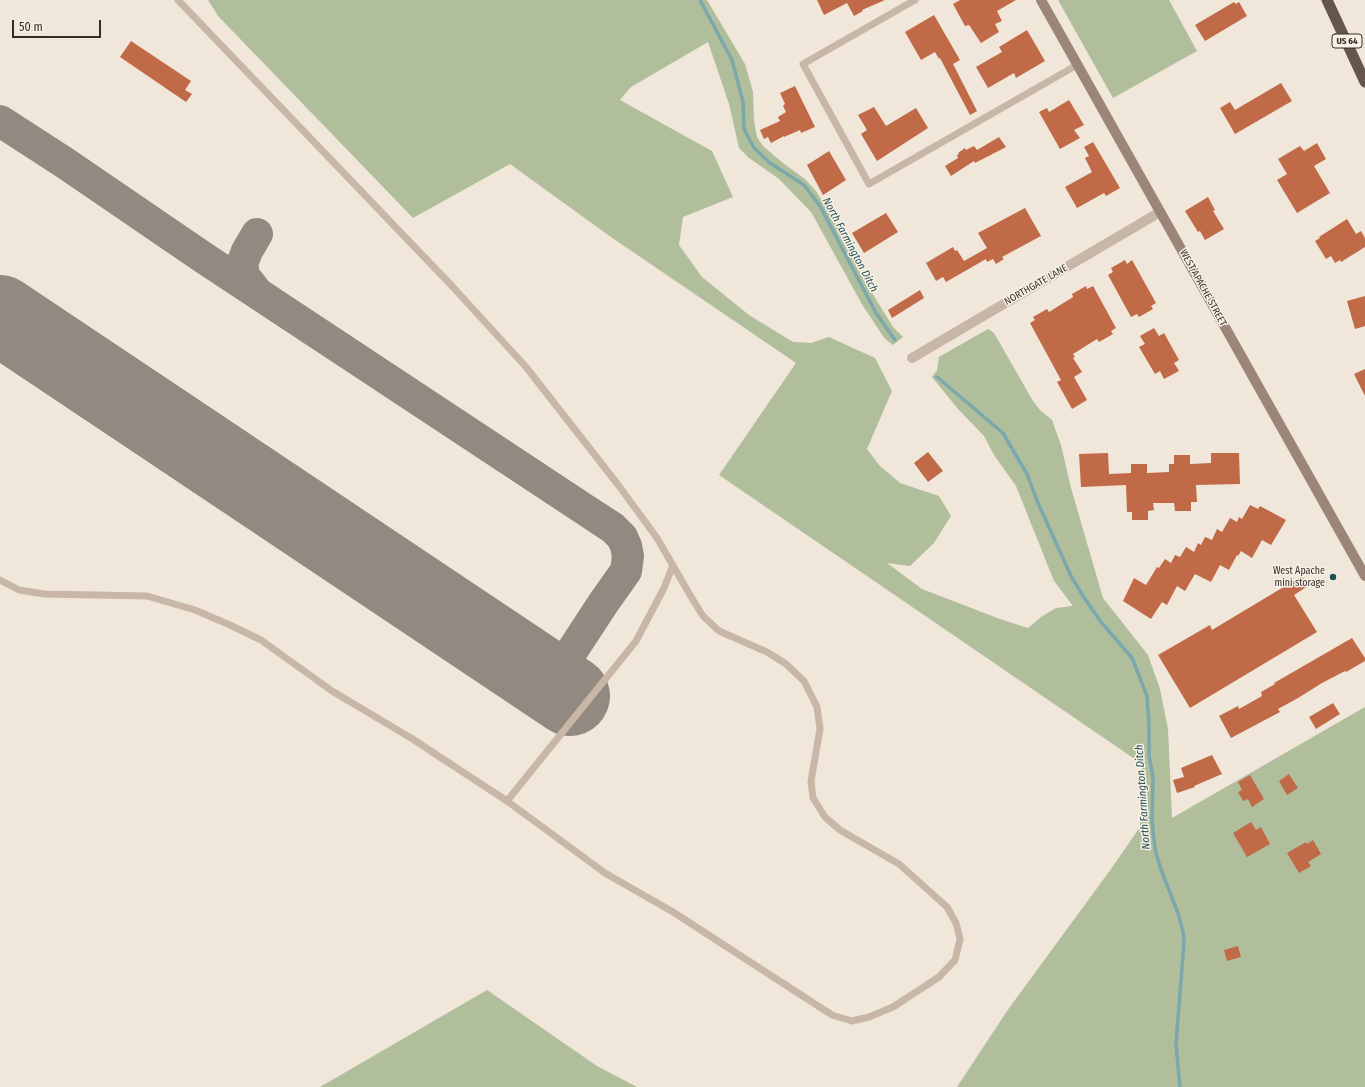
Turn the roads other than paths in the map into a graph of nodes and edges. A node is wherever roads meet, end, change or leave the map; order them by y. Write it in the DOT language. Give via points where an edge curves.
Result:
graph roads {
  1 [pos="178,0"];
  2 [pos="915,0"];
  3 [pos="1041,0"];
  4 [pos="1327,0"];
  5 [pos="1077,65"];
  6 [pos="1365,82"];
  7 [pos="1160,212"];
  8 [pos="912,358"];
  9 [pos="673,565"];
  10 [pos="1365,576"];
  11 [pos="0,580"];
  12 [pos="507,801"];
  1 -- 9 [label="lane" via="526,367 619,486 657,538"];
  2 -- 5 [label="lane" via="803,64 869,184"];
  3 -- 5 [label="main road, WEST APACHE STREET"];
  4 -- 6 [label="highway, US 64"];
  5 -- 7 [label="main road, WEST APACHE STREET"];
  7 -- 8 [label="street, NORTHGATE LANE"];
  7 -- 10 [label="main road, WEST APACHE STREET"];
  9 -- 12 [label="lane" via="636,642"];
  9 -- 12 [label="lane" via="703,616 719,631 767,652 786,664 804,681 817,707 820,729 811,781 813,798 825,817 840,830 900,864 947,907 956,922 960,939 955,960 939,977 893,1007 869,1017 852,1020 832,1015 673,912 605,873"];
  11 -- 12 [label="lane" via="19,590 44,594 147,596 195,610 230,625 261,640 332,692 411,738"];
}
